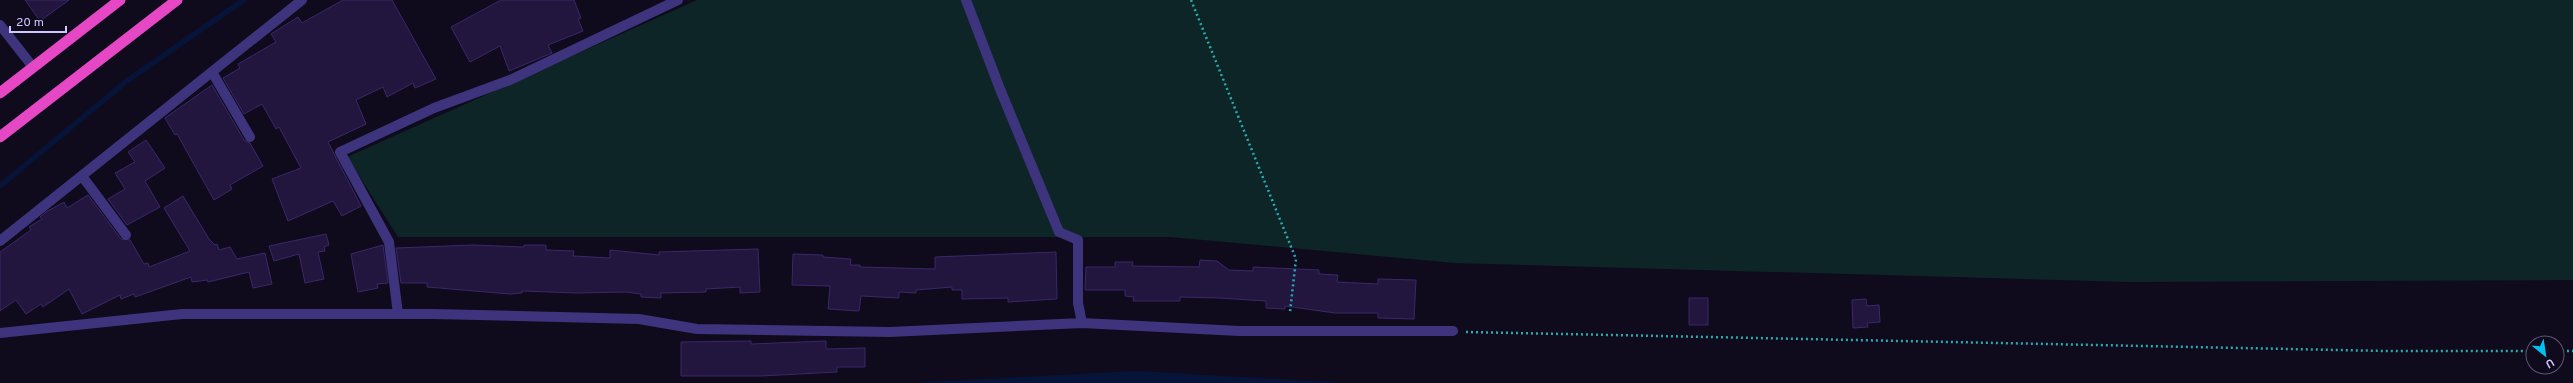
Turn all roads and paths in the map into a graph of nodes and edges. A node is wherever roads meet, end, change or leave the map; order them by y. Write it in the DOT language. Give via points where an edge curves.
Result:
graph roads {
  1 [pos="120,0"];
  2 [pos="177,0"];
  3 [pos="302,0"];
  4 [pos="678,0"];
  5 [pos="966,0"];
  6 [pos="1191,0"];
  7 [pos="0,25"];
  8 [pos="33,67"];
  9 [pos="212,72"];
  10 [pos="0,93"];
  11 [pos="0,137"];
  12 [pos="250,137"];
  13 [pos="82,176"];
  14 [pos="126,235"];
  15 [pos="0,241"];
  16 [pos="1290,312"];
  17 [pos="398,314"];
  18 [pos="1082,323"];
  19 [pos="1453,331"];
  20 [pos="0,333"];
  21 [pos="2525,351"];
  1 -- 8 [label="highway"];
  2 -- 11 [label="highway"];
  3 -- 9 [label="street"];
  4 -- 17 [label="street" via="510,80 434,108 340,152 389,242"];
  5 -- 18 [label="street" via="1060,232 1078,240 1078,304"];
  6 -- 16 [label="path" via="1296,259"];
  7 -- 8 [label="street"];
  8 -- 10 [label="highway"];
  9 -- 12 [label="street"];
  9 -- 13 [label="street"];
  13 -- 14 [label="street"];
  13 -- 15 [label="street"];
  17 -- 18 [label="street" via="639,319 697,329 859,332"];
  17 -- 20 [label="street" via="182,314"];
  18 -- 19 [label="street" via="1239,331"];
  19 -- 21 [label="path"];
}
